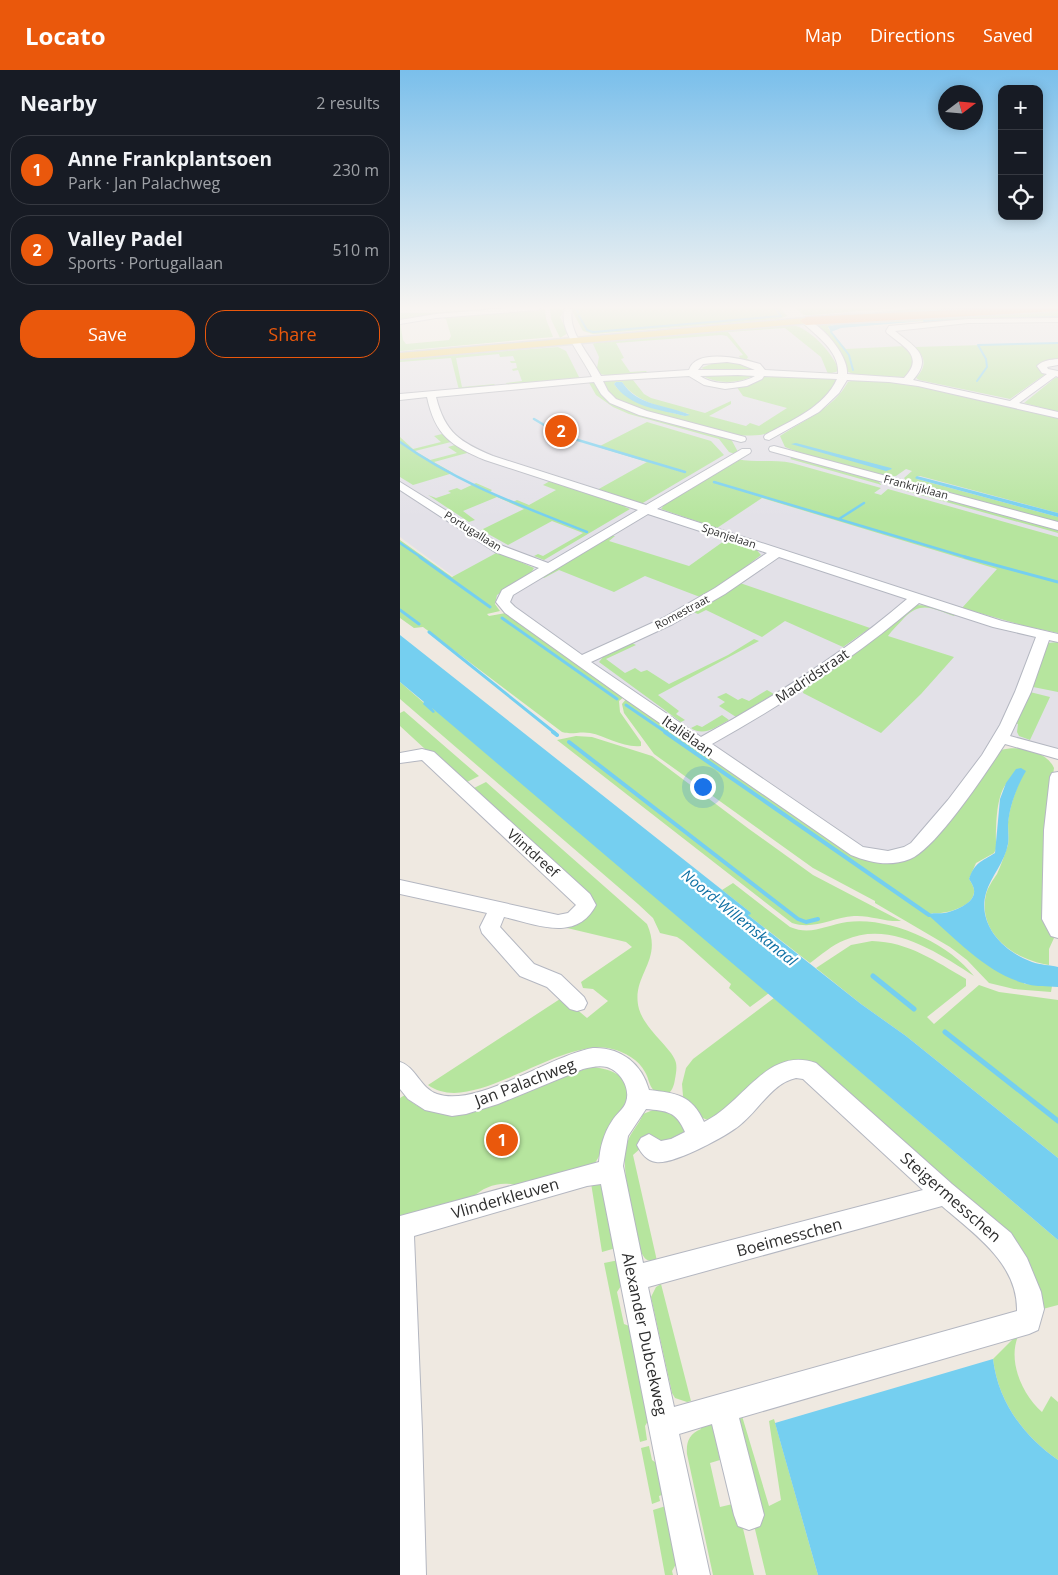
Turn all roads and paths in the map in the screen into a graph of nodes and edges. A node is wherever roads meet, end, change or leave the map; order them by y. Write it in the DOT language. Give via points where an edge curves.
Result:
graph roads {
  1 [pos="609,378"];
  2 [pos="841,378"];
  3 [pos="871,378"];
  4 [pos="910,378"];
  5 [pos="1050,378"];
  6 [pos="598,379"];
  7 [pos="907,381"];
  8 [pos="431,394"];
  9 [pos="400,397"];
  10 [pos="1012,404"];
  11 [pos="1058,415"];
  12 [pos="761,436"];
  13 [pos="741,439"];
  14 [pos="774,449"];
  15 [pos="755,452"];
  16 [pos="400,485"];
  17 [pos="647,510"];
  18 [pos="1058,526"];
  19 [pos="777,552"];
  20 [pos="550,568"];
  21 [pos="916,597"];
  22 [pos="1051,637"];
  23 [pos="581,661"];
  24 [pos="1000,738"];
  25 [pos="700,744"];
  26 [pos="1058,754"];
  27 [pos="400,758"];
  28 [pos="1058,777"];
  29 [pos="400,887"];
  30 [pos="498,909"];
  31 [pos="1058,931"];
  32 [pos="575,996"];
  33 [pos="400,1071"];
  34 [pos="638,1100"];
  35 [pos="699,1136"];
  36 [pos="649,1145"];
  37 [pos="611,1171"];
  38 [pos="943,1192"];
  39 [pos="400,1228"];
  40 [pos="633,1278"];
  41 [pos="722,1407"];
  42 [pos="663,1424"];
  43 [pos="749,1515"];
  44 [pos="407,1571"];
  45 [pos="694,1575"];
  1 -- 6 [label="street"];
  2 -- 12 [label="street" via="839,387 828,400"];
  3 -- 7 [label="street"];
  4 -- 7 [label="street"];
  5 -- 10 [label="street"];
  6 -- 8 [label="street"];
  6 -- 13 [label="street" via="604,392 625,407"];
  7 -- 10 [label="street"];
  8 -- 9 [label="street"];
  8 -- 17 [label="street, Spanjelaan" via="440,425 464,447"];
  10 -- 11 [label="street"];
  12 -- 13 [label="street"];
  12 -- 14 [label="street" via="778,444"];
  13 -- 15 [label="street" via="738,445"];
  14 -- 15 [label="street, Italiëlaan"];
  14 -- 18 [label="street, Frankrijklaan"];
  15 -- 17 [label="street, Italiëlaan"];
  16 -- 20 [label="street, Portugallaan" via="499,549"];
  17 -- 19 [label="street, Spanjelaan"];
  17 -- 20 [label="street, Italiëlaan"];
  19 -- 21 [label="street, Spanjelaan"];
  19 -- 23 [label="street, Romestraat" via="668,621"];
  20 -- 23 [label="street, Italiëlaan" via="508,592 503,602"];
  21 -- 22 [label="street, Spanjelaan"];
  21 -- 25 [label="street, Madridstraat" via="823,670"];
  22 -- 24 [label="street, Italiëlaan"];
  23 -- 25 [label="street, Italiëlaan"];
  24 -- 25 [label="street, Italiëlaan" via="973,779 917,848 909,854 884,858 857,851"];
  24 -- 26 [label="street"];
  27 -- 30 [label="street, Vlintdreef" via="428,756 586,905 582,913 565,922"];
  28 -- 31 [label="street" via="1053,830 1052,919"];
  29 -- 30 [label="street, Vlintdreef"];
  30 -- 32 [label="street" via="490,927 492,933 527,970 554,980"];
  33 -- 34 [label="street, Jan Palachweg" via="422,1097 454,1106 479,1100 582,1060 600,1057 615,1061 631,1073 639,1093"];
  34 -- 35 [label="street" via="675,1103 684,1107"];
  34 -- 37 [label="street, Alexander Dubcekweg" via="633,1113 618,1132 611,1156"];
  35 -- 36 [label="street, Steigermesschen" via="675,1149 657,1152"];
  35 -- 38 [label="street, Steigermesschen" via="734,1116 779,1073 798,1068 808,1070"];
  37 -- 39 [label="street, Vlinderkleuven"];
  37 -- 40 [label="street, Alexander Dubcekweg"];
  38 -- 40 [label="street, Boeimesschen" via="932,1199"];
  38 -- 41 [label="street, Steigermesschen" via="1002,1242 1018,1266 1028,1292 1029,1321 742,1404"];
  39 -- 44 [label="street" via="408,1430"];
  40 -- 42 [label="street, Alexander Dubcekweg"];
  41 -- 42 [label="street, Steigermesschen"];
  41 -- 43 [label="street"];
  42 -- 45 [label="street, Alexander Dubcekweg"];
}
